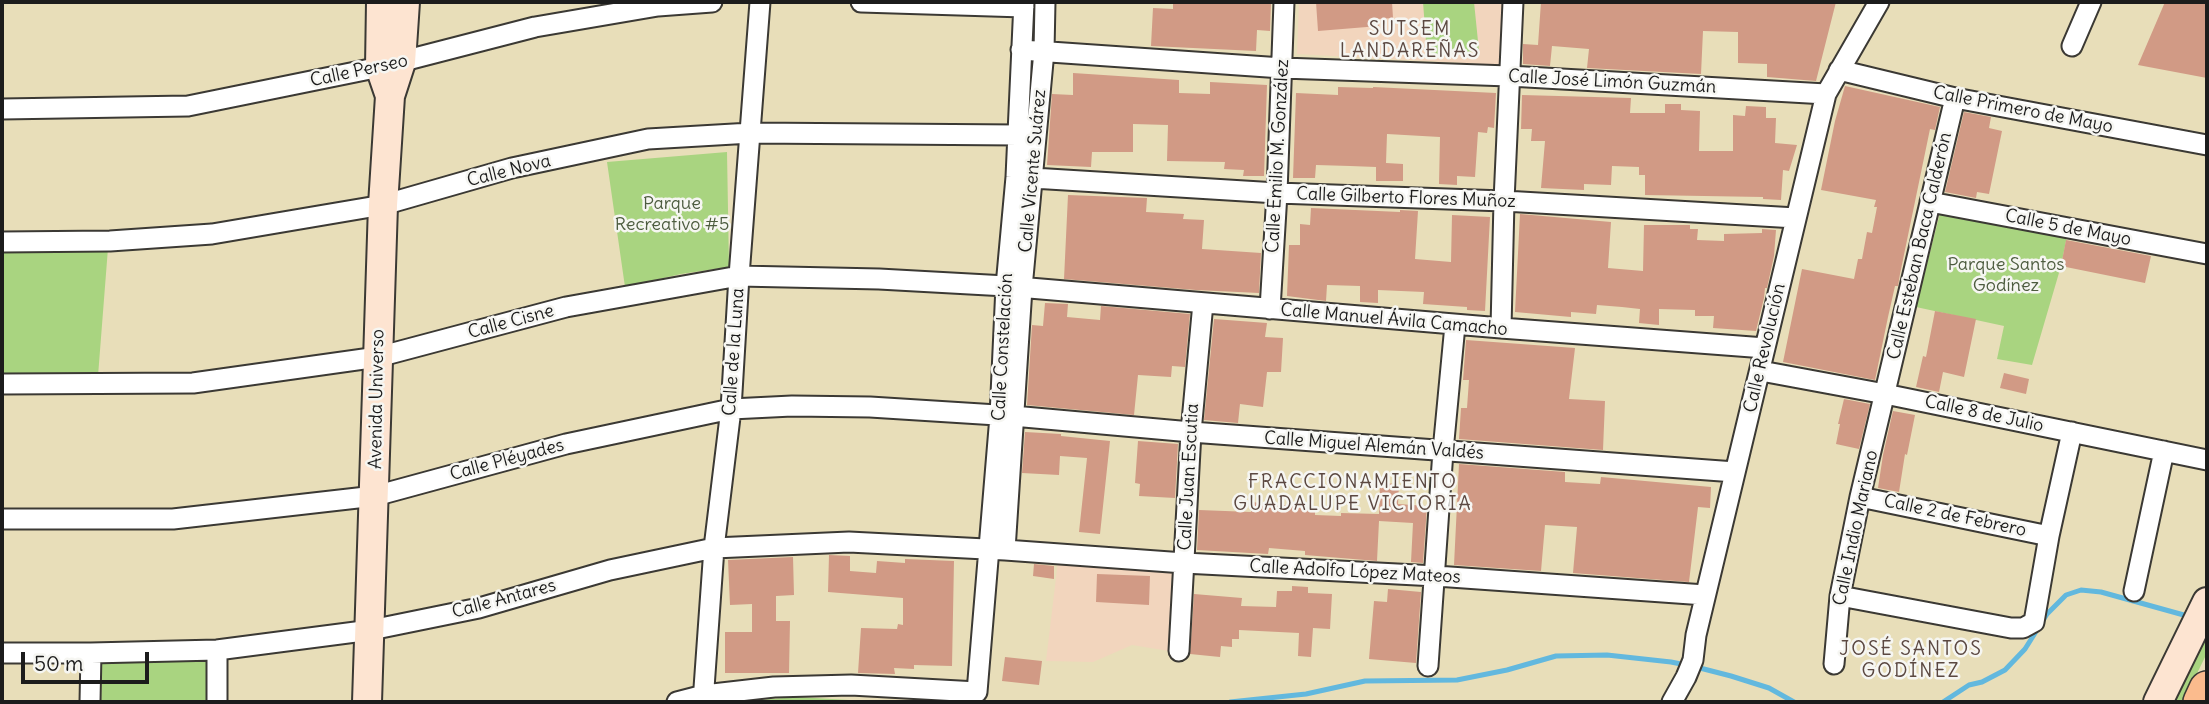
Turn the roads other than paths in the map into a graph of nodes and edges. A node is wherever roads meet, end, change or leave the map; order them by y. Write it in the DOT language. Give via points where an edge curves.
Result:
graph roads {
  1 [pos="381,2"];
  2 [pos="405,2"];
  3 [pos="712,2"];
  4 [pos="760,2"];
  5 [pos="861,2"];
  6 [pos="1045,2"];
  7 [pos="1284,2"];
  8 [pos="1513,2"];
  9 [pos="1879,2"];
  10 [pos="2091,2"];
  11 [pos="1024,5"];
  12 [pos="2072,46"];
  13 [pos="1021,50"];
  14 [pos="1044,51"];
  15 [pos="390,65"];
  16 [pos="1282,68"];
  17 [pos="1839,70"];
  18 [pos="1509,76"];
  19 [pos="1826,94"];
  20 [pos="1955,98"];
  21 [pos="2,109"];
  22 [pos="751,133"];
  23 [pos="1019,135"];
  24 [pos="2207,145"];
  25 [pos="1025,178"];
  26 [pos="1277,193"];
  27 [pos="1504,201"];
  28 [pos="1930,202"];
  29 [pos="383,205"];
  30 [pos="1796,219"];
  31 [pos="2,242"];
  32 [pos="2207,254"];
  33 [pos="738,276"];
  34 [pos="1014,287"];
  35 [pos="1203,303"];
  36 [pos="1270,309"];
  37 [pos="1455,325"];
  38 [pos="1501,328"];
  39 [pos="1765,348"];
  40 [pos="378,357"];
  41 [pos="1761,371"];
  42 [pos="2,384"];
  43 [pos="1885,394"];
  44 [pos="731,409"];
  45 [pos="1007,416"];
  46 [pos="1191,432"];
  47 [pos="2072,432"];
  48 [pos="1443,451"];
  49 [pos="2164,451"];
  50 [pos="2207,460"];
  51 [pos="1735,472"];
  52 [pos="375,496"];
  53 [pos="1860,497"];
  54 [pos="2,519"];
  55 [pos="2049,536"];
  56 [pos="714,548"];
  57 [pos="998,549"];
  58 [pos="1184,563"];
  59 [pos="1436,576"];
  60 [pos="2134,591"];
  61 [pos="1705,595"];
  62 [pos="1840,596"];
  63 [pos="2207,602"];
  64 [pos="371,630"];
  65 [pos="217,650"];
  66 [pos="1179,651"];
  67 [pos="2,653"];
  68 [pos="90,653"];
  69 [pos="1834,664"];
  70 [pos="1428,666"];
  71 [pos="2207,689"];
  72 [pos="703,698"];
  73 [pos="1674,698"];
  74 [pos="90,702"];
  75 [pos="217,702"];
  76 [pos="367,702"];
  77 [pos="677,702"];
  78 [pos="2158,702"];
  79 [pos="2201,702"];
  1 -- 15 [label="street, Avenida Universo"];
  2 -- 15 [label="street, Avenida Universo"];
  3 -- 15 [label="street, Calle Perseo" via="535,27"];
  4 -- 22 [label="street, Calle de la Luna"];
  5 -- 11 [label="street"];
  6 -- 14 [label="street, Calle Vicente Suárez"];
  7 -- 16 [label="street, Calle Emilio M. González"];
  8 -- 18 [label="street"];
  9 -- 17 [label="street, Calle Revolución"];
  10 -- 12 [label="street"];
  11 -- 13 [label="street, Calle Constelación"];
  13 -- 14 [label="street, Calle José Limón Guzmán"];
  13 -- 23 [label="street, Calle Constelación"];
  14 -- 16 [label="street, Calle José Limón Guzmán"];
  14 -- 25 [label="street, Calle Vicente Suárez"];
  15 -- 21 [label="street, Calle Perseo" via="188,106"];
  15 -- 29 [label="street, Avenida Universo"];
  16 -- 18 [label="street, Calle José Limón Guzmán"];
  16 -- 26 [label="street, Calle Emilio M. González"];
  17 -- 19 [label="street, Calle Revolución"];
  17 -- 20 [label="street, Calle Primero de Mayo"];
  18 -- 19 [label="street, Calle José Limón Guzmán"];
  18 -- 27 [label="street"];
  19 -- 30 [label="street, Calle Revolución"];
  20 -- 24 [label="street, Calle Primero de Mayo"];
  20 -- 28 [label="street, Calle Esteban Baca Calderón"];
  22 -- 23 [label="street, Calle Nova"];
  22 -- 29 [label="street, Calle Nova" via="648,139 512,169"];
  22 -- 33 [label="street, Calle de la Luna"];
  23 -- 25 [label="street, Calle Constelación"];
  25 -- 26 [label="street, Calle Gilberto Flores Muñoz"];
  25 -- 34 [label="street, Calle Constelación"];
  26 -- 27 [label="street, Calle Gilberto Flores Muñoz"];
  26 -- 36 [label="street, Calle Emilio M. González"];
  27 -- 30 [label="street, Calle Gilberto Flores Muñoz"];
  27 -- 38 [label="street"];
  28 -- 32 [label="street, Calle 5 de Mayo"];
  28 -- 43 [label="street, Calle Esteban Baca Calderón"];
  29 -- 31 [label="street, Calle Nova" via="212,234"];
  29 -- 40 [label="street, Avenida Universo"];
  30 -- 39 [label="street, Calle Revolución"];
  33 -- 34 [label="street, Calle Cisne"];
  33 -- 40 [label="street, Calle Cisne" via="566,307"];
  33 -- 44 [label="street, Calle de la Luna"];
  34 -- 35 [label="street, Calle Manuel Ávila Camacho"];
  34 -- 45 [label="street, Calle Constelación"];
  35 -- 36 [label="street, Calle Manuel Ávila Camacho"];
  35 -- 46 [label="street, Calle Juan Escutia"];
  36 -- 37 [label="street, Calle Manuel Ávila Camacho"];
  37 -- 38 [label="street, Calle Manuel Ávila Camacho"];
  37 -- 48 [label="street"];
  38 -- 39 [label="street, Calle Manuel Ávila Camacho"];
  39 -- 41 [label="street, Calle Revolución"];
  40 -- 42 [label="street, Calle Cisne" via="193,383"];
  40 -- 52 [label="street, Avenida Universo"];
  41 -- 43 [label="street, Calle 8 de Julio"];
  41 -- 51 [label="street, Calle Revolución"];
  43 -- 47 [label="street, Calle 8 de Julio"];
  43 -- 53 [label="street, Calle Indio Mariano"];
  44 -- 45 [label="street, Calle Pléyades" via="870,407"];
  44 -- 52 [label="street, Calle Pléyades" via="566,444"];
  44 -- 56 [label="street, Calle de la Luna"];
  45 -- 46 [label="street, Calle Miguel Alemán Valdés"];
  45 -- 57 [label="street, Calle Constelación"];
  46 -- 48 [label="street, Calle Miguel Alemán Valdés"];
  46 -- 58 [label="street, Calle Juan Escutia"];
  47 -- 49 [label="street, Calle 8 de Julio"];
  47 -- 55 [label="street"];
  48 -- 51 [label="street, Calle Miguel Alemán Valdés"];
  48 -- 59 [label="street"];
  49 -- 50 [label="street, Calle 8 de Julio"];
  49 -- 60 [label="street"];
  51 -- 61 [label="street, Calle Revolución"];
  52 -- 54 [label="street, Calle Pléyades" via="173,519"];
  52 -- 64 [label="street, Avenida Universo"];
  53 -- 55 [label="street, Calle 2 de Febrero"];
  53 -- 62 [label="street, Calle Indio Mariano"];
  55 -- 62 [label="street" via="2034,622 2023,628"];
  56 -- 57 [label="street, Calle Antares" via="849,542"];
  56 -- 64 [label="street, Calle Antares" via="610,570 479,608"];
  56 -- 72 [label="street, Calle de la Luna"];
  57 -- 58 [label="street, Calle Adolfo López Mateos"];
  57 -- 72 [label="street, Calle Constelación" via="977,692 851,685 774,687"];
  58 -- 59 [label="street, Calle Adolfo López Mateos"];
  58 -- 66 [label="street, Calle Juan Escutia"];
  59 -- 61 [label="street, Calle Adolfo López Mateos"];
  59 -- 70 [label="street"];
  61 -- 73 [label="street, Calle Revolución" via="1693,660"];
  62 -- 69 [label="street, Calle Indio Mariano"];
  63 -- 78 [label="street"];
  64 -- 65 [label="street, Calle Antares"];
  64 -- 76 [label="street, Avenida Universo"];
  65 -- 68 [label="street, Calle Antares"];
  65 -- 75 [label="street"];
  67 -- 68 [label="street, Calle Antares"];
  68 -- 74 [label="street"];
  71 -- 79 [label="highway"];
  72 -- 77 [label="street"];
}
